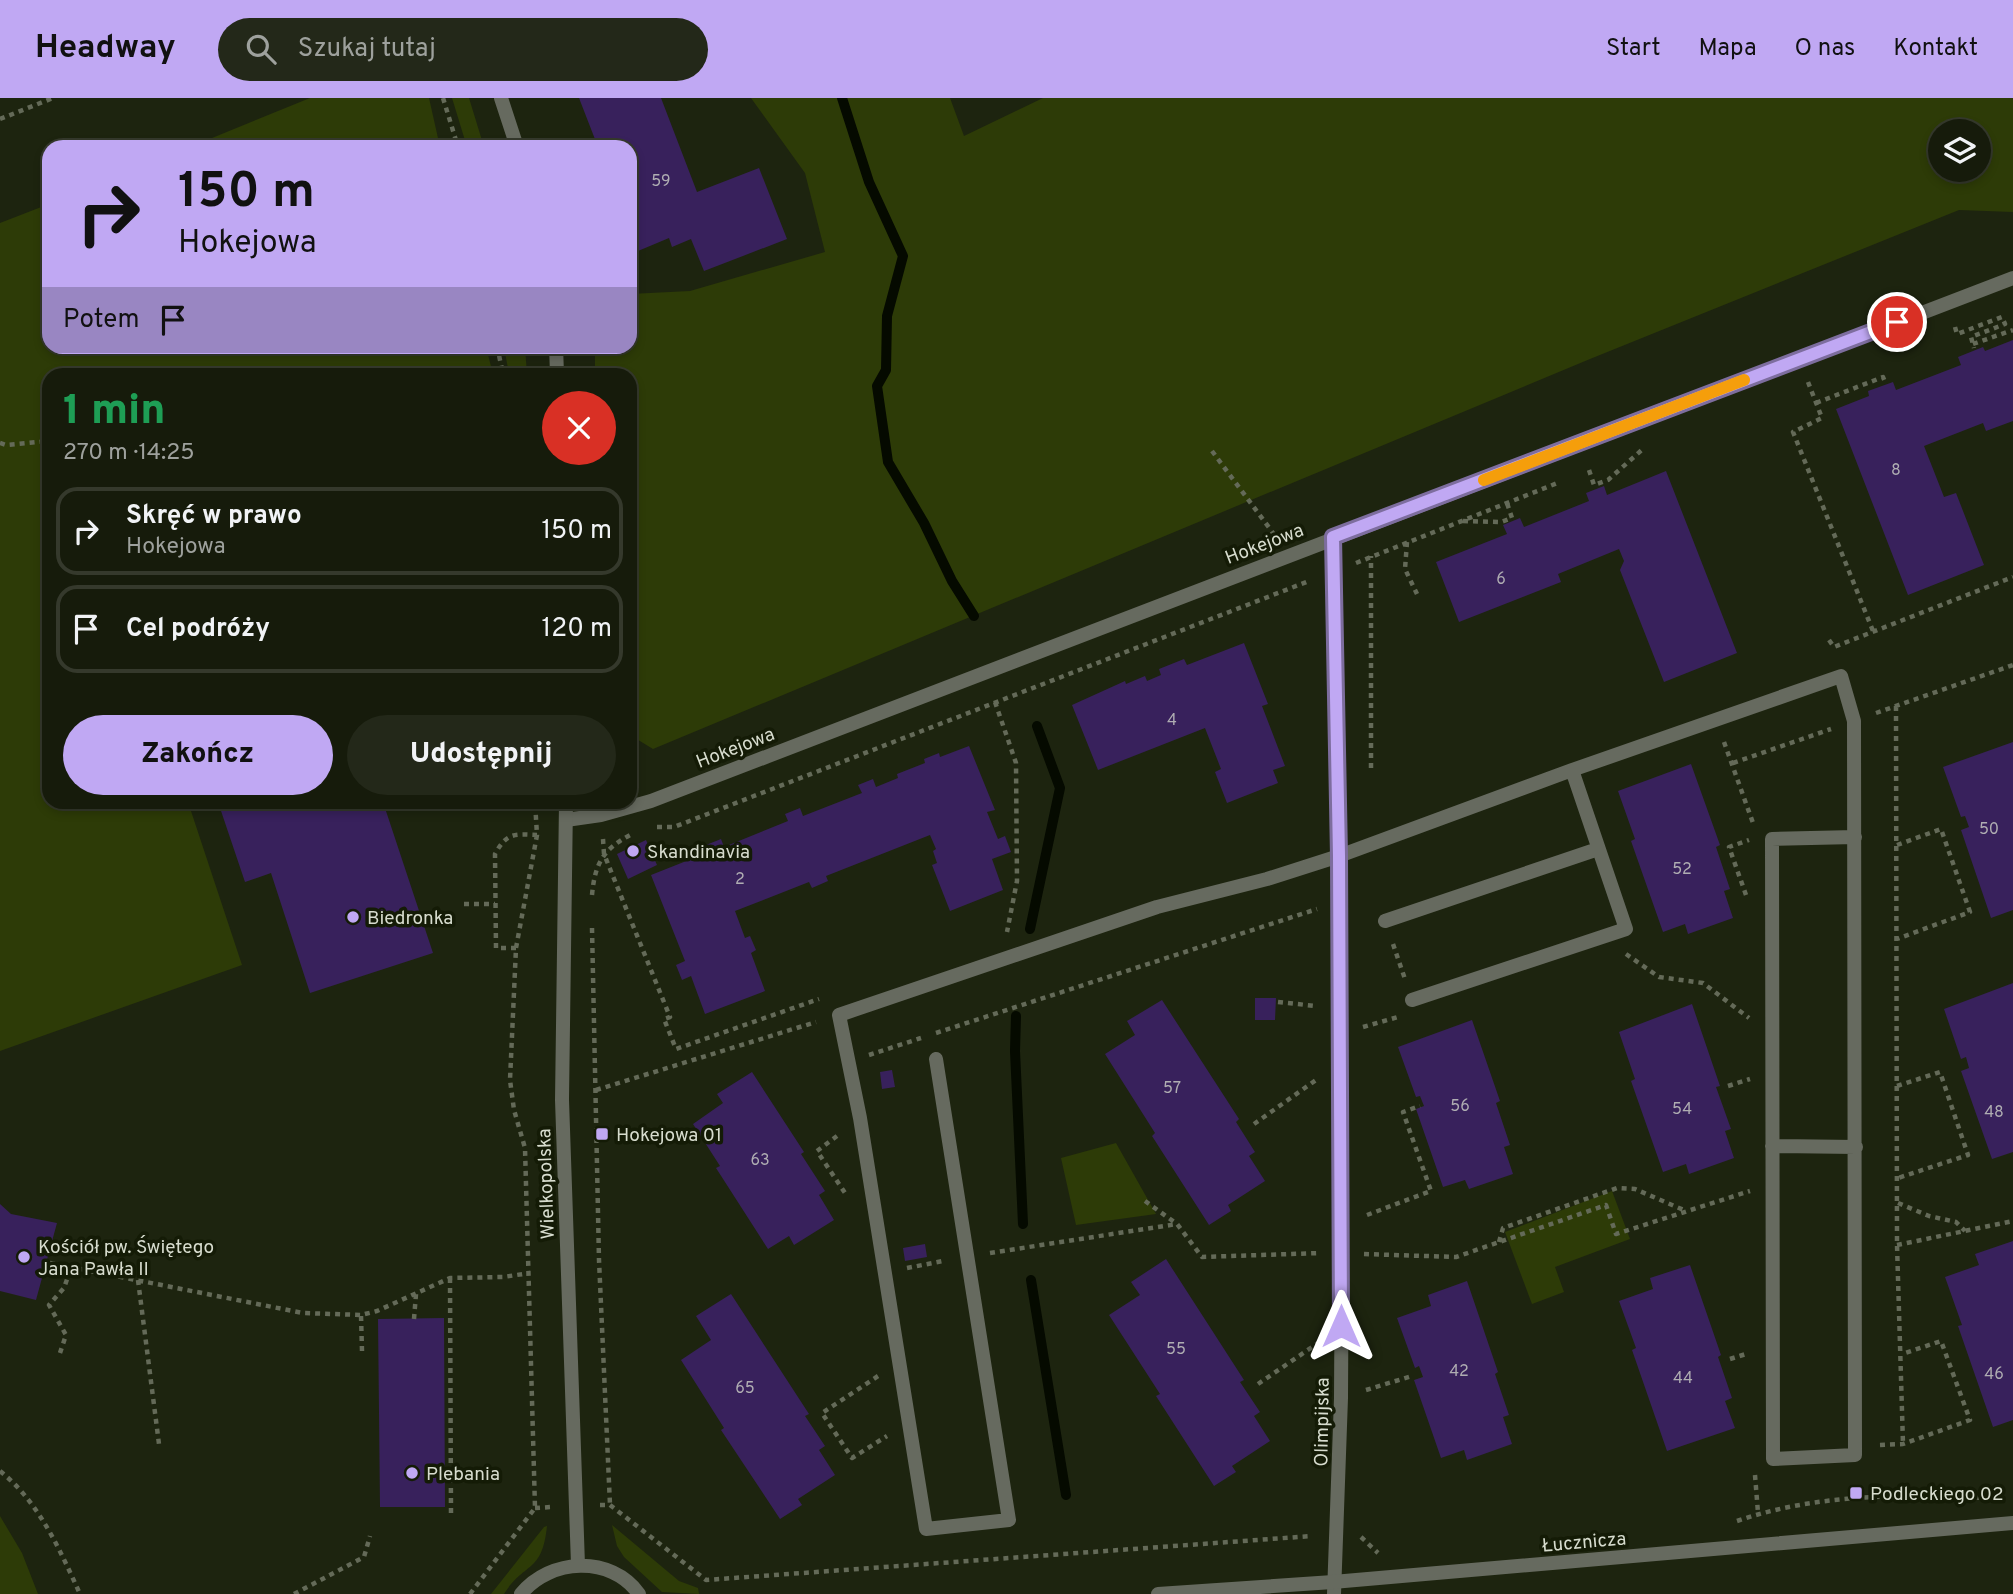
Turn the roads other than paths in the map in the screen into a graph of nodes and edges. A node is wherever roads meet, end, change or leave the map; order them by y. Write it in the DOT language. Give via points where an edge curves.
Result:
graph roads {
  1 [pos="501,98"];
  2 [pos="515,140"];
  3 [pos="2013,278"];
  4 [pos="1333,537"];
  5 [pos="1572,770"];
  6 [pos="637,805"];
  7 [pos="566,809"];
  8 [pos="622,809"];
  9 [pos="566,820"];
  10 [pos="1855,837"];
  11 [pos="1598,849"];
  12 [pos="1339,856"];
  13 [pos="1385,921"];
  14 [pos="1412,1000"];
  15 [pos="936,1059"];
  16 [pos="1772,1146"];
  17 [pos="1856,1147"];
  18 [pos="2013,1523"];
  19 [pos="578,1564"];
  20 [pos="1334,1588"];
  21 [pos="521,1594"];
  22 [pos="639,1594"];
  23 [pos="1158,1594"];
  1 -- 2 [label="street"];
  3 -- 4 [label="street, Hokejowa"];
  4 -- 6 [label="street, Hokejowa"];
  4 -- 12 [label="street, Olimpijska"];
  5 -- 10 [label="street" via="1841,676 1854,721"];
  5 -- 11 [label="street"];
  5 -- 12 [label="street"];
  7 -- 9 [label="street, Wielkopolska"];
  8 -- 9 [label="street, Hokejowa"];
  9 -- 19 [label="street, Wielkopolska" via="562,1100"];
  10 -- 16 [label="street" via="1772,839"];
  10 -- 17 [label="street"];
  11 -- 13 [label="street"];
  11 -- 14 [label="street" via="1626,929"];
  12 -- 15 [label="street" via="1157,907 839,1016 886,1272 926,1529 1009,1520"];
  12 -- 20 [label="street, Olimpijska" via="1342,1254"];
  16 -- 17 [label="street"];
  16 -- 17 [label="street" via="1773,1459 1855,1455"];
  18 -- 20 [label="street, Łucznicza"];
  19 -- 21 [label="street" via="552,1570"];
  19 -- 22 [label="street" via="608,1570"];
  20 -- 23 [label="street, Łucznicza"];
}
